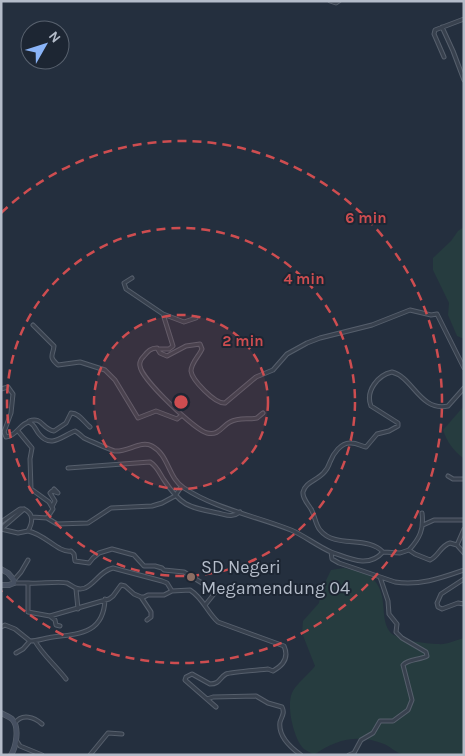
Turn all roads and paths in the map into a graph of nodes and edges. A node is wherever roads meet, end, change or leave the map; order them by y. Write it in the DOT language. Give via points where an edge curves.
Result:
graph roads {
  1 [pos="330,1"];
  2 [pos="339,1"];
  3 [pos="464,19"];
  4 [pos="442,27"];
  5 [pos="444,57"];
  6 [pos="464,80"];
  7 [pos="132,278"];
  8 [pos="163,314"];
  9 [pos="196,318"];
  10 [pos="33,325"];
  11 [pos="158,349"];
  12 [pos="464,368"];
  13 [pos="464,388"];
  14 [pos="1,389"];
  15 [pos="263,413"];
  16 [pos="182,415"];
  17 [pos="29,422"];
  18 [pos="90,428"];
  19 [pos="18,431"];
  20 [pos="68,468"];
  21 [pos="448,476"];
  22 [pos="464,479"];
  23 [pos="182,487"];
  24 [pos="54,489"];
  25 [pos="175,496"];
  26 [pos="52,507"];
  27 [pos="24,509"];
  28 [pos="240,512"];
  29 [pos="422,513"];
  30 [pos="32,517"];
  31 [pos="48,518"];
  32 [pos="464,520"];
  33 [pos="1,522"];
  34 [pos="423,525"];
  35 [pos="2,529"];
  36 [pos="464,529"];
  37 [pos="28,531"];
  38 [pos="457,545"];
  39 [pos="409,550"];
  40 [pos="331,552"];
  41 [pos="383,552"];
  42 [pos="464,553"];
  43 [pos="28,560"];
  44 [pos="1,569"];
  45 [pos="464,570"];
  46 [pos="380,577"];
  47 [pos="464,579"];
  48 [pos="14,582"];
  49 [pos="28,583"];
  50 [pos="1,585"];
  51 [pos="76,589"];
  52 [pos="172,591"];
  53 [pos="141,597"];
  54 [pos="105,599"];
  55 [pos="206,604"];
  56 [pos="464,604"];
  57 [pos="78,609"];
  58 [pos="50,616"];
  59 [pos="147,620"];
  60 [pos="60,626"];
  61 [pos="1,627"];
  62 [pos="30,641"];
  63 [pos="35,641"];
  64 [pos="16,653"];
  65 [pos="66,679"];
  66 [pos="206,699"];
  67 [pos="216,707"];
  68 [pos="1,713"];
  69 [pos="15,723"];
  70 [pos="42,724"];
  71 [pos="122,734"];
  72 [pos="15,739"];
  73 [pos="11,755"];
  74 [pos="42,755"];
  75 [pos="90,755"];
  76 [pos="301,755"];
  77 [pos="349,755"];
  1 -- 2 [label="street"];
  3 -- 4 [label="street"];
  4 -- 5 [label="street" via="434,34"];
  4 -- 6 [label="street"];
  7 -- 8 [label="street" via="124,283 126,290"];
  8 -- 9 [label="street" via="184,322"];
  8 -- 11 [label="street" via="173,346"];
  10 -- 16 [label="street" via="54,346 52,359 58,365 80,362 107,372 138,418 156,411 176,419"];
  11 -- 12 [label="street" via="167,356 186,346 200,344 202,349 191,372 206,392 223,404 256,377 270,372 290,352 307,343 414,310 440,317"];
  11 -- 16 [label="street" via="152,348 147,352 140,366 150,383"];
  13 -- 41 [label="street" via="448,406 438,407 421,397 400,374 392,372 379,378 372,389 370,402 398,426 377,434 366,447 353,443 342,446 332,457 326,472 307,484 304,490 303,496 323,533 346,542 374,545"];
  14 -- 19 [label="street" via="8,387 13,394 4,434 9,437"];
  15 -- 16 [label="street" via="257,418 230,422 221,431 211,434"];
  17 -- 18 [label="street" via="39,420 54,431 73,413"];
  17 -- 19 [label="street"];
  17 -- 23 [label="street" via="48,441 59,440 75,431 113,451 144,444 152,446 163,455"];
  19 -- 26 [label="street" via="32,448 31,490"];
  20 -- 25 [label="street" via="150,462"];
  21 -- 22 [label="street"];
  23 -- 25 [label="street"];
  23 -- 28 [label="street"];
  24 -- 26 [label="street" via="58,493 50,492 55,501"];
  25 -- 28 [label="street" via="202,510 233,516"];
  25 -- 31 [label="street" via="152,506 111,508 88,523 58,524"];
  26 -- 31 [label="street"];
  27 -- 30 [label="street"];
  27 -- 33 [label="street"];
  27 -- 35 [label="street"];
  28 -- 40 [label="street" via="290,530"];
  29 -- 34 [label="street"];
  30 -- 31 [label="street"];
  30 -- 37 [label="street"];
  32 -- 34 [label="street" via="434,520"];
  34 -- 39 [label="street" via="420,537"];
  35 -- 37 [label="street" via="18,533"];
  36 -- 38 [label="street"];
  37 -- 55 [label="street" via="39,534 67,552 71,551 75,561 89,563 99,553 112,549 134,555 144,566 184,572 214,594"];
  38 -- 39 [label="street" via="446,544 430,560"];
  38 -- 42 [label="street"];
  39 -- 41 [label="street"];
  40 -- 41 [label="street" via="365,562 375,560"];
  40 -- 46 [label="street" via="335,561"];
  43 -- 48 [label="street"];
  44 -- 48 [label="street"];
  45 -- 46 [label="street" via="424,583 404,584"];
  46 -- 77 [label="street" via="389,614 397,624 396,632 426,652 427,656 403,665 412,700 408,710 393,720 380,721"];
  47 -- 56 [label="street" via="441,594 437,603 442,609"];
  48 -- 49 [label="street"];
  48 -- 50 [label="street"];
  49 -- 51 [label="street" via="66,583"];
  49 -- 58 [label="street" via="28,612"];
  51 -- 52 [label="street" via="85,588 106,569 113,568 162,581"];
  51 -- 57 [label="street"];
  52 -- 53 [label="street"];
  52 -- 55 [label="street" via="190,590"];
  53 -- 54 [label="street" via="121,585 112,597"];
  53 -- 59 [label="street" via="150,612 151,618"];
  54 -- 57 [label="street"];
  54 -- 63 [label="street" via="102,617 91,630"];
  55 -- 66 [label="street" via="218,622 280,643 286,650 283,664 273,670 228,674 213,684 192,674 186,677 185,680"];
  57 -- 58 [label="street"];
  58 -- 60 [label="street"];
  61 -- 62 [label="street" via="6,625 15,629"];
  62 -- 63 [label="street"];
  62 -- 64 [label="street"];
  63 -- 65 [label="street"];
  66 -- 67 [label="street"];
  66 -- 76 [label="street" via="256,696 282,707 281,733 292,749"];
  68 -- 69 [label="street"];
  69 -- 70 [label="street" via="22,717"];
  69 -- 72 [label="street"];
  71 -- 75 [label="street" via="108,733"];
  72 -- 73 [label="street"];
  72 -- 74 [label="street" via="20,746"];
}
